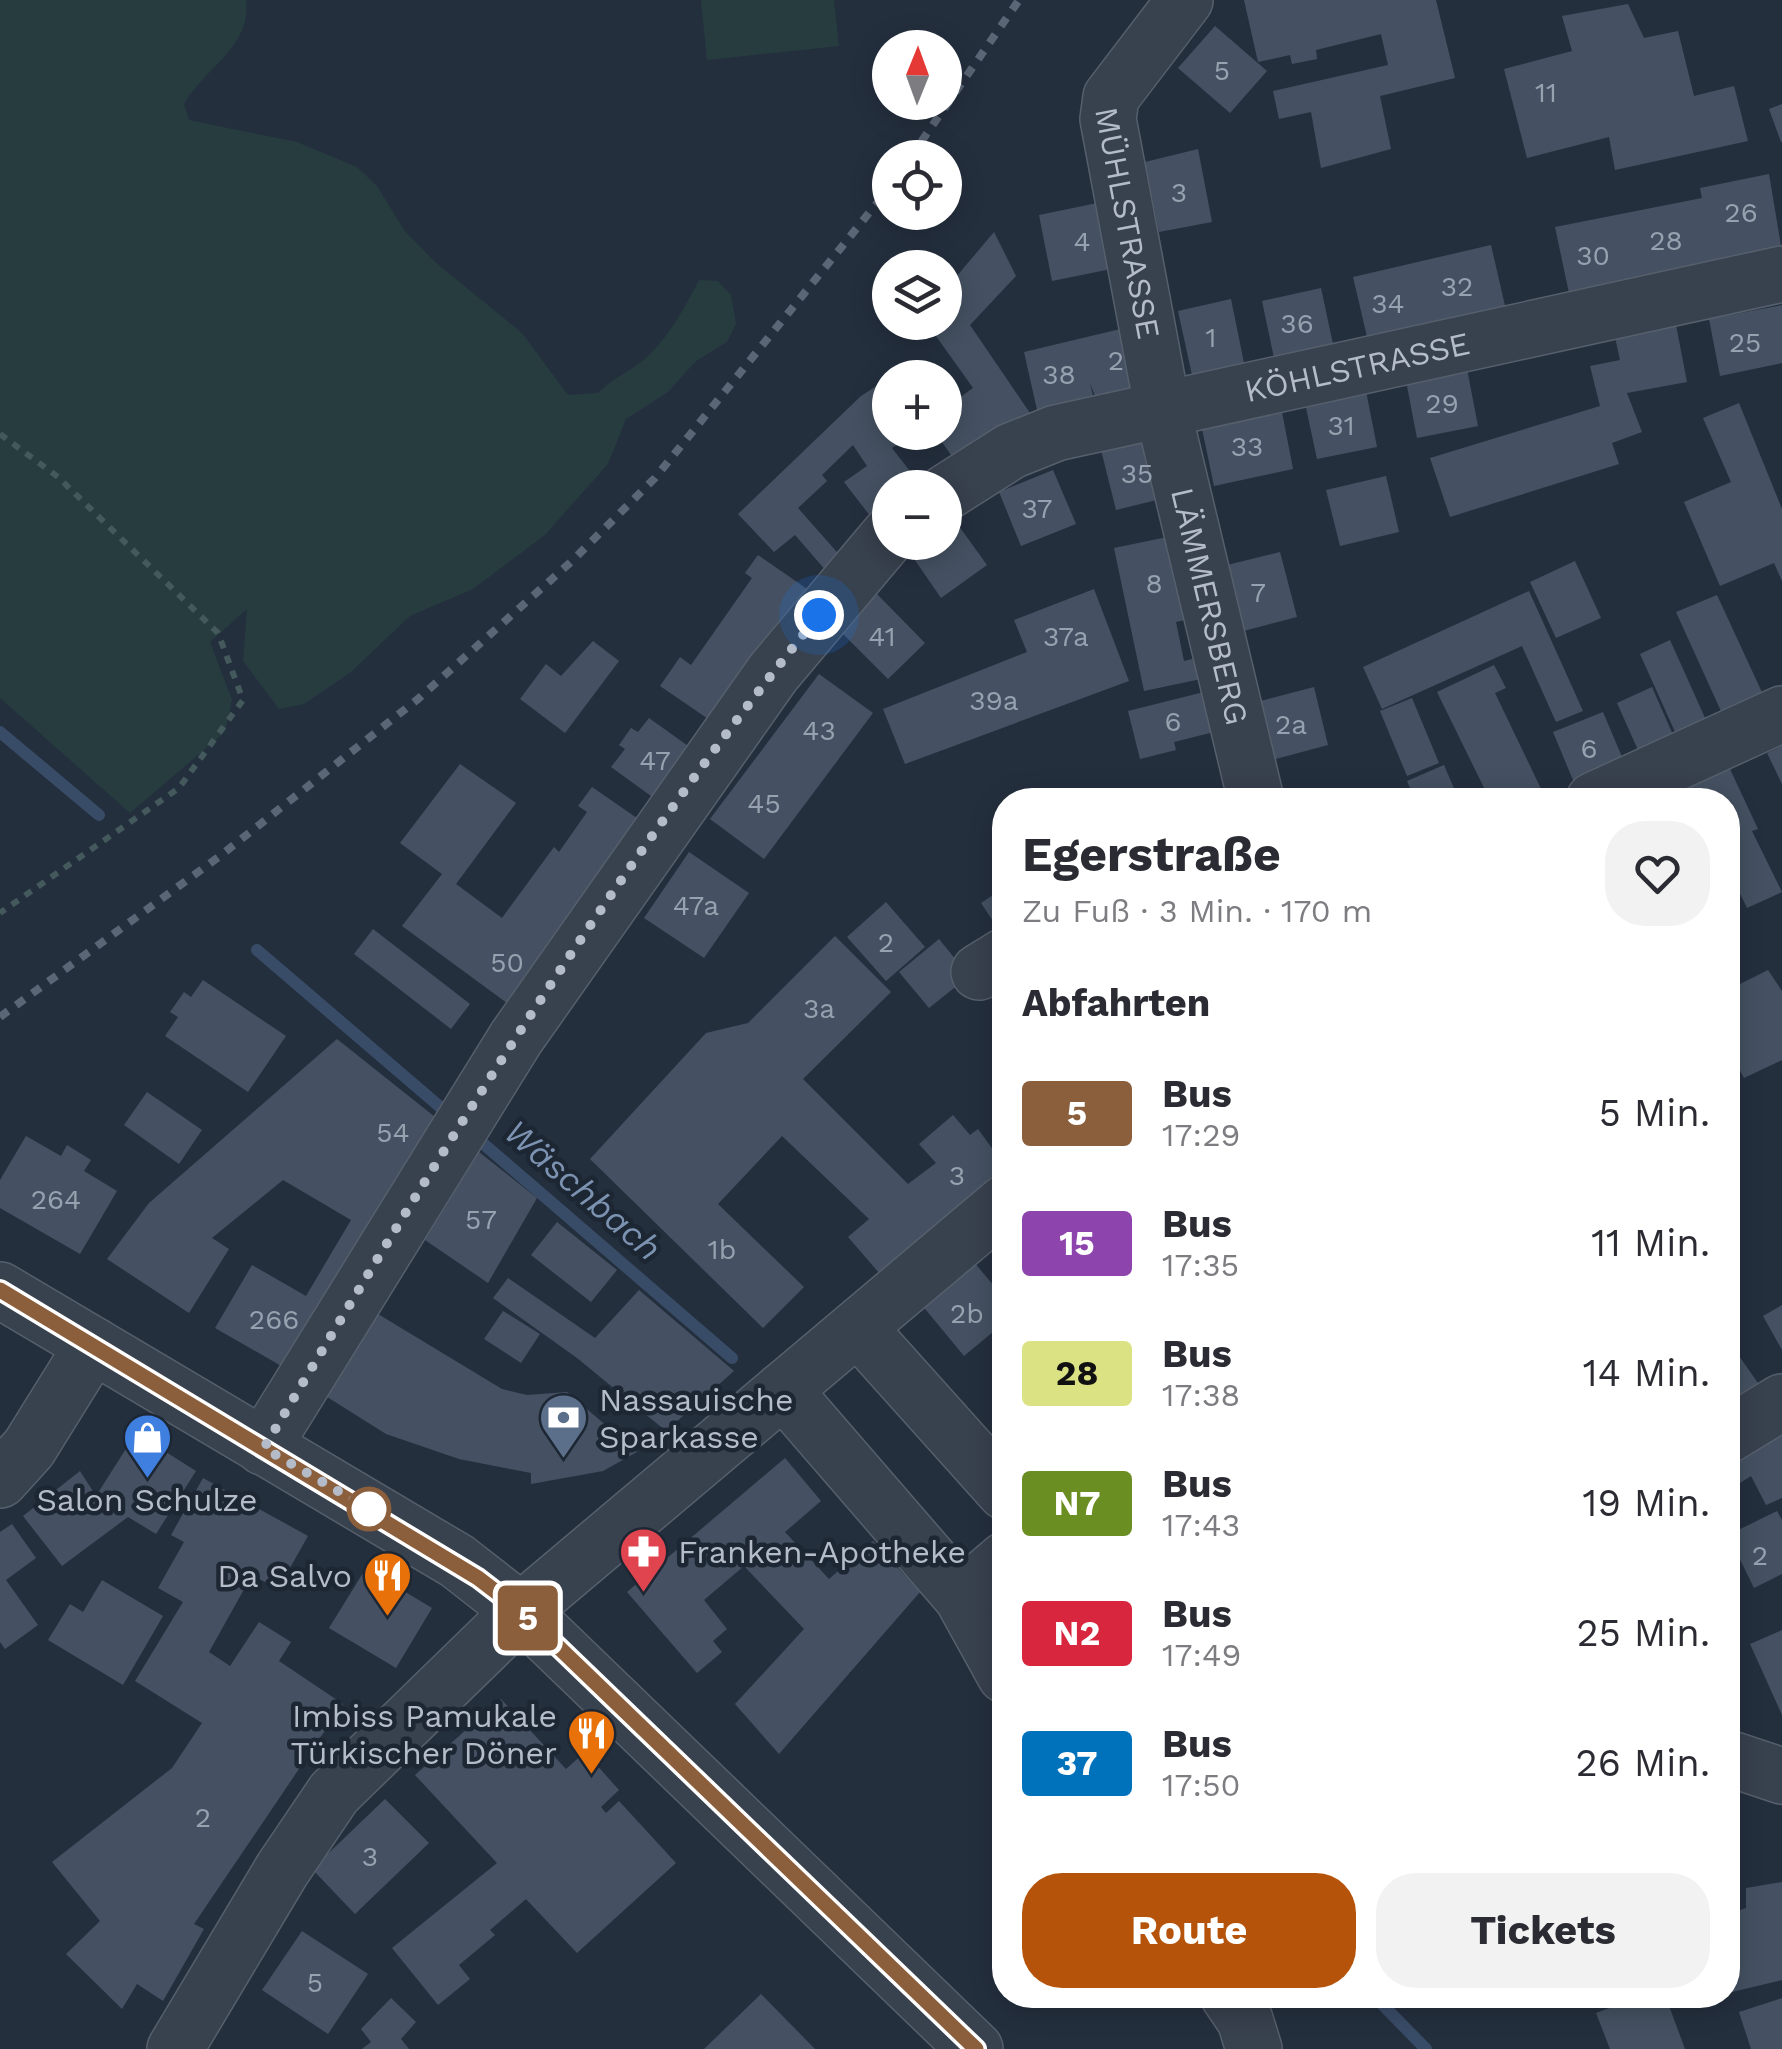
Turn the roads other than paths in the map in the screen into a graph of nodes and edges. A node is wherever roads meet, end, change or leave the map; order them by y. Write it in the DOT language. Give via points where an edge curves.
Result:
graph roads {
  1 [pos="1185,0"];
  2 [pos="1782,274"];
  3 [pos="1163,411"];
  4 [pos="962,482"];
  5 [pos="872,555"];
  6 [pos="1782,714"];
  7 [pos="1253,788"];
  8 [pos="1620,788"];
  9 [pos="992,1214"];
  10 [pos="0,1290"];
  11 [pos="858,1328"];
  12 [pos="93,1344"];
  13 [pos="783,1390"];
  14 [pos="1782,1402"];
  15 [pos="1740,1428"];
  16 [pos="264,1448"];
  17 [pos="992,1477"];
  18 [pos="0,1480"];
  19 [pos="992,1571"];
  20 [pos="962,1597"];
  21 [pos="521,1611"];
  22 [pos="992,1651"];
  23 [pos="1740,1762"];
  24 [pos="1782,1776"];
  25 [pos="1237,2008"];
  26 [pos="176,2049"];
  27 [pos="976,2049"];
  28 [pos="1254,2049"];
  1 -- 3 [label="street, MÜHLSTRASSE" via="1111,97 1108,119"];
  2 -- 3 [label="street, KÖHLSTRASSE"];
  3 -- 4 [label="street, KÖHLSTRASSE" via="1056,433"];
  3 -- 7 [label="street, LÄMMERSBERG"];
  5 -- 16 [label="street" via="772,673 659,831 477,1100"];
  6 -- 8 [label="street"];
  9 -- 11 [label="street"];
  10 -- 12 [label="street"];
  11 -- 13 [label="street"];
  11 -- 17 [label="street"];
  12 -- 16 [label="street"];
  12 -- 18 [label="street" via="29,1448"];
  13 -- 20 [label="street"];
  13 -- 21 [label="street"];
  14 -- 15 [label="street"];
  16 -- 21 [label="street" via="456,1561"];
  19 -- 20 [label="street"];
  20 -- 22 [label="street"];
  21 -- 26 [label="street" via="334,1793"];
  21 -- 27 [label="street"];
  23 -- 24 [label="street"];
  25 -- 28 [label="street"];
}
